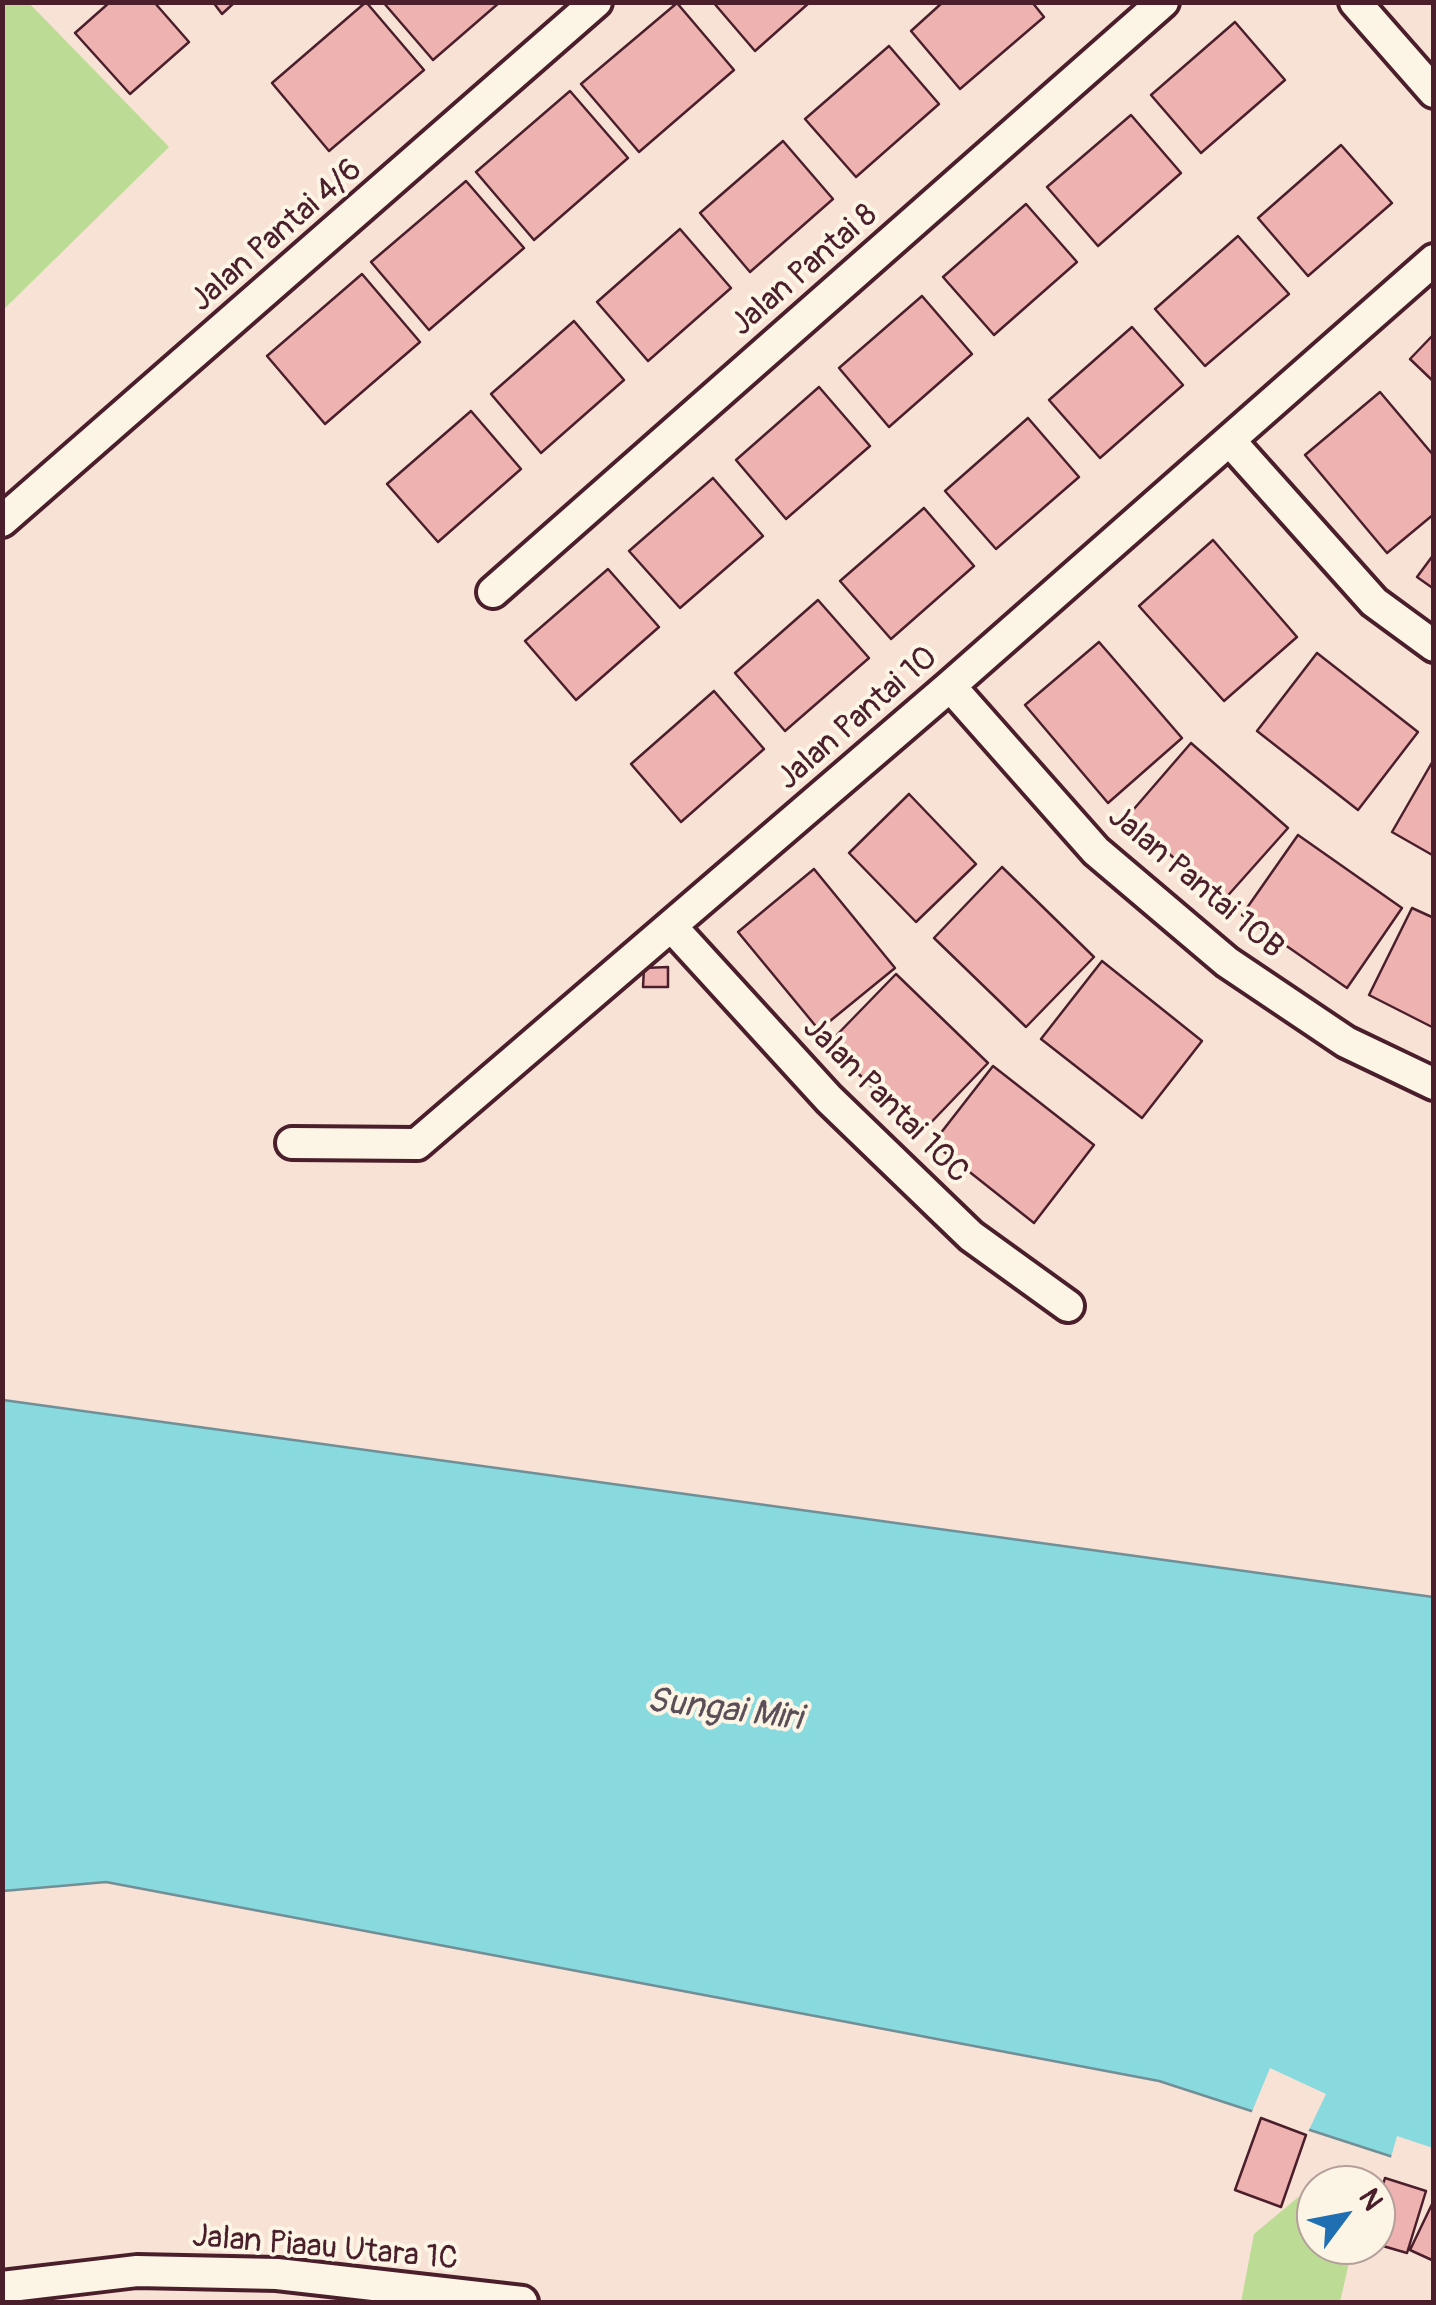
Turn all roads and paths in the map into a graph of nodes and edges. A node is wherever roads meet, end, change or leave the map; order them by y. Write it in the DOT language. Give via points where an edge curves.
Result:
graph roads {
  1 [pos="596,2"];
  2 [pos="1163,2"];
  3 [pos="1355,2"];
  4 [pos="1434,92"];
  5 [pos="1434,260"];
  6 [pos="1230,441"];
  7 [pos="2,520"];
  8 [pos="494,592"];
  9 [pos="1434,646"];
  10 [pos="950,686"];
  11 [pos="671,926"];
  12 [pos="1434,1084"];
  13 [pos="292,1143"];
  14 [pos="1068,1306"];
  15 [pos="2,2288"];
  16 [pos="522,2302"];
  1 -- 7 [label="street, Jalan Pantai 4/6"];
  2 -- 8 [label="street, Jalan Pantai 8"];
  3 -- 4 [label="street"];
  5 -- 6 [label="street, Jalan Pantai 10"];
  6 -- 9 [label="street" via="1374,602"];
  6 -- 10 [label="street, Jalan Pantai 10"];
  10 -- 11 [label="street, Jalan Pantai 10"];
  10 -- 12 [label="street, Jalan Pantai 10B" via="1096,851 1227,962 1346,1042"];
  11 -- 13 [label="street, Jalan Pantai 10" via="416,1144"];
  11 -- 14 [label="street, Jalan Pantai 10C" via="828,1099 971,1236"];
  15 -- 16 [label="street, Jalan Piaau Utara 1C" via="137,2271 277,2274"];
}
